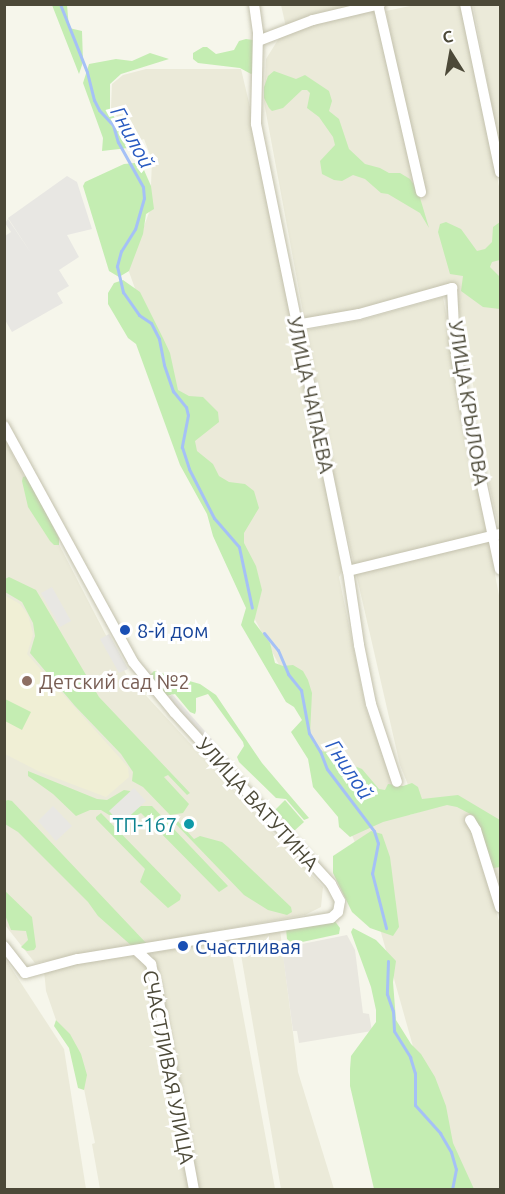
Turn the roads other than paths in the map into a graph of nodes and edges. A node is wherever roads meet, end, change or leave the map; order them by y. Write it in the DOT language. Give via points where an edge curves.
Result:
graph roads {
  1 [pos="254,4"];
  2 [pos="465,4"];
  3 [pos="379,5"];
  4 [pos="258,41"];
  5 [pos="501,172"];
  6 [pos="421,192"];
  7 [pos="296,325"];
  8 [pos="4,426"];
  9 [pos="496,534"];
  10 [pos="501,569"];
  11 [pos="348,571"];
  12 [pos="397,782"];
  13 [pos="470,820"];
  14 [pos="501,907"];
  15 [pos="4,946"];
  16 [pos="136,950"];
  17 [pos="194,1190"];
  1 -- 4 [label="street, УЛИЦА ЧАПАЕВА"];
  2 -- 5 [label="street"];
  3 -- 4 [label="street" via="322,17"];
  3 -- 6 [label="street"];
  4 -- 7 [label="street, УЛИЦА ЧАПАЕВА" via="256,124"];
  7 -- 9 [label="street, УЛИЦА КРЫЛОВА" via="359,314 452,288 455,347"];
  7 -- 11 [label="street, УЛИЦА ЧАПАЕВА"];
  8 -- 16 [label="street, УЛИЦА ВАТУТИНА" via="133,662 339,895 338,912 331,918"];
  9 -- 10 [label="street, УЛИЦА КРЫЛОВА"];
  9 -- 11 [label="street"];
  11 -- 12 [label="street, УЛИЦА ЧАПАЕВА" via="371,704"];
  13 -- 14 [label="street"];
  15 -- 16 [label="street, УЛИЦА ВАТУТИНА" via="25,973 77,958"];
  16 -- 17 [label="street, СЧАСТЛИВАЯ УЛИЦА" via="151,964"];
}
